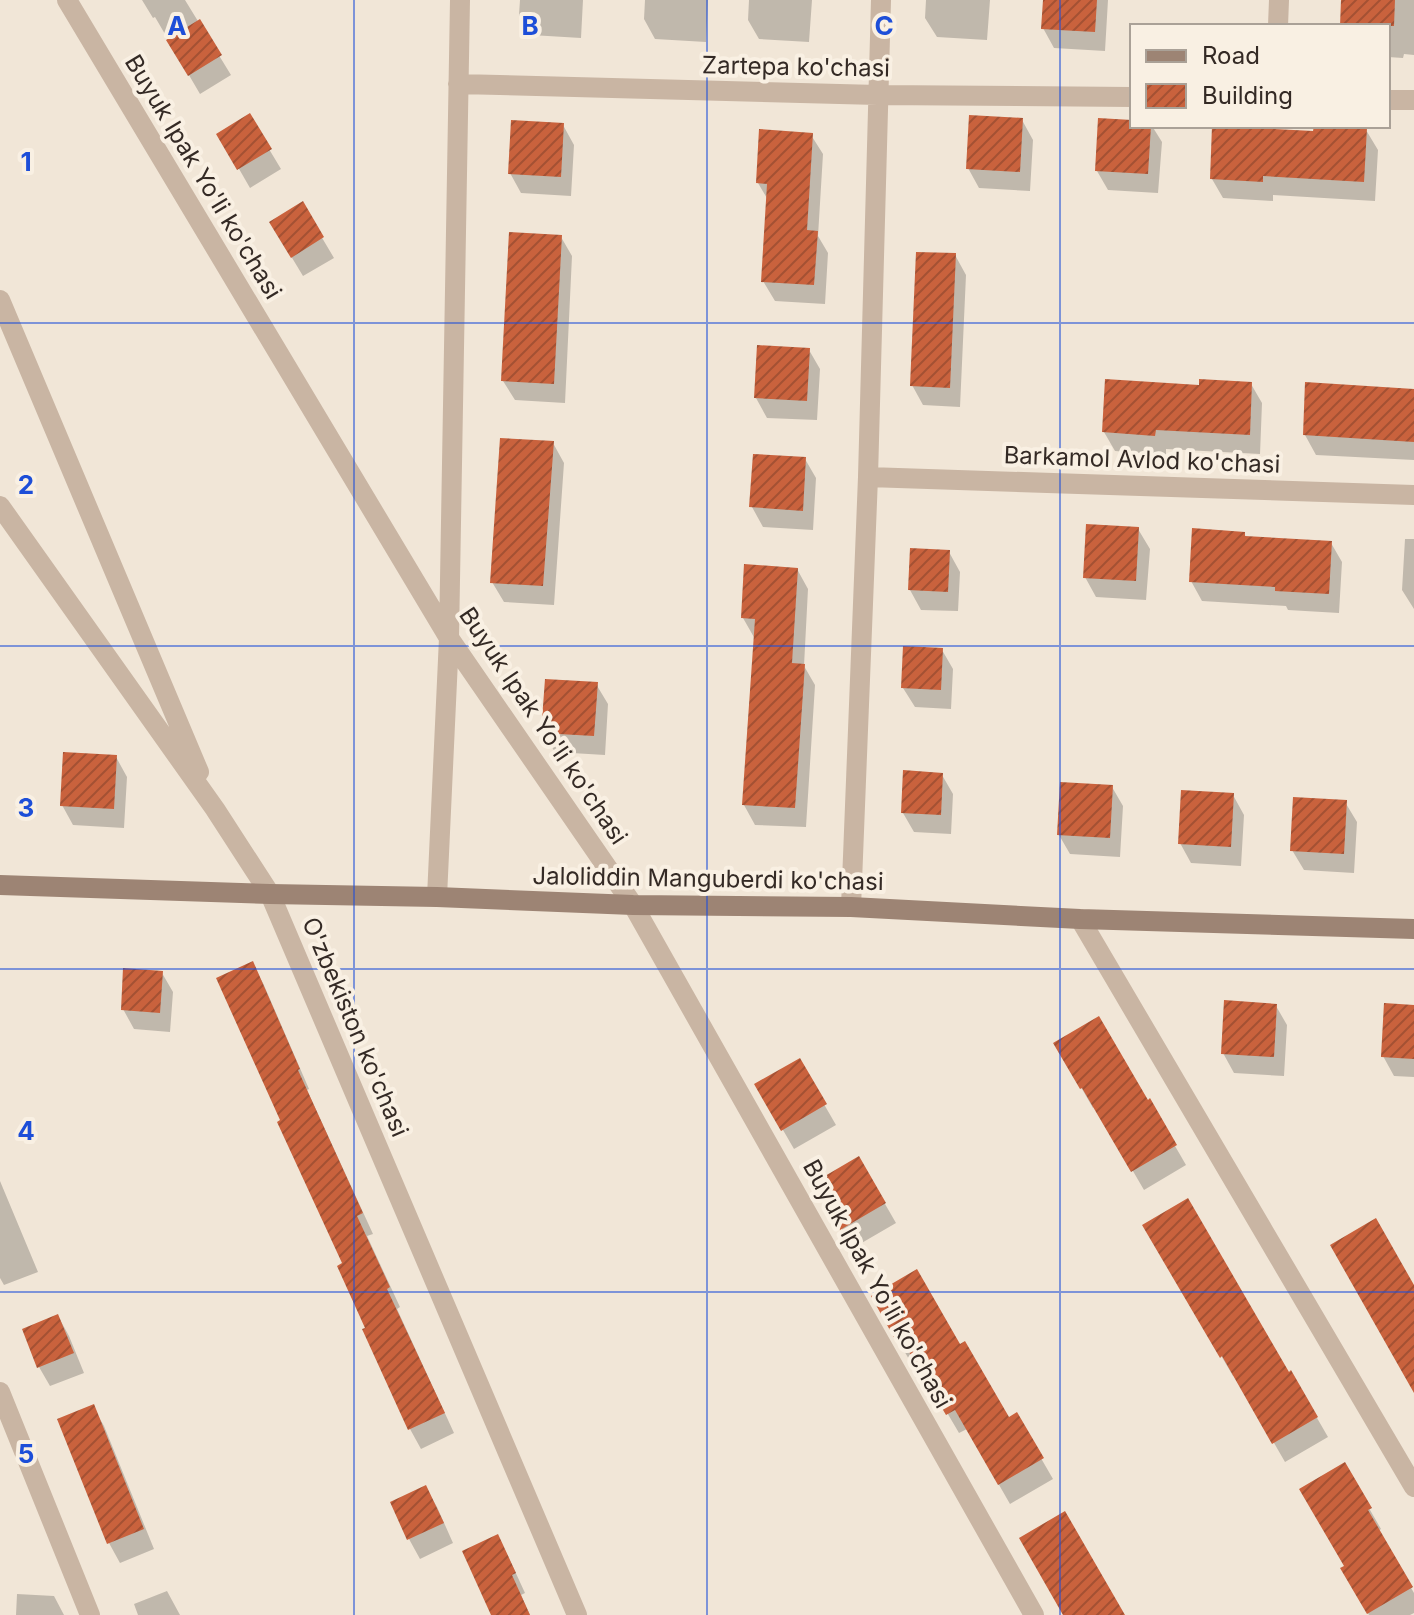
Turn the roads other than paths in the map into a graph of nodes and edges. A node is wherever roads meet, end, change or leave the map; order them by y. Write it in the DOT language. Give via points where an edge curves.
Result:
graph roads {
  1 [pos="67,0"];
  2 [pos="460,0"];
  3 [pos="881,0"];
  4 [pos="1279,0"];
  5 [pos="1278,24"];
  6 [pos="458,84"];
  7 [pos="878,95"];
  8 [pos="1130,97"];
  9 [pos="1390,100"];
  10 [pos="1414,100"];
  11 [pos="0,300"];
  12 [pos="868,477"];
  13 [pos="1414,495"];
  14 [pos="0,506"];
  15 [pos="449,638"];
  16 [pos="215,809"];
  17 [pos="0,885"];
  18 [pos="270,894"];
  19 [pos="437,897"];
  20 [pos="633,905"];
  21 [pos="851,907"];
  22 [pos="1080,919"];
  23 [pos="1414,929"];
  24 [pos="0,1392"];
  25 [pos="1414,1487"];
  26 [pos="90,1615"];
  27 [pos="577,1615"];
  28 [pos="1034,1615"];
  1 -- 15 [label="street, Buyuk Ipak Yo'li ko'chasi"];
  2 -- 6 [label="street"];
  3 -- 7 [label="street"];
  4 -- 5 [label="street"];
  6 -- 7 [label="street, Zartepa ko'chasi"];
  6 -- 15 [label="street"];
  7 -- 8 [label="street, Zartepa ko'chasi"];
  7 -- 12 [label="street"];
  9 -- 10 [label="street"];
  11 -- 16 [label="street"];
  12 -- 13 [label="street, Barkamol Avlod ko'chasi"];
  12 -- 21 [label="street"];
  14 -- 16 [label="street, O'zbekiston ko'chasi"];
  15 -- 19 [label="street"];
  15 -- 20 [label="street, Buyuk Ipak Yo'li ko'chasi"];
  16 -- 18 [label="street, O'zbekiston ko'chasi"];
  17 -- 18 [label="street, Jaloliddin Manguberdi ko'chasi"];
  18 -- 19 [label="street, Jaloliddin Manguberdi ko'chasi"];
  18 -- 27 [label="street, O'zbekiston ko'chasi"];
  19 -- 20 [label="street, Jaloliddin Manguberdi ko'chasi"];
  20 -- 21 [label="street, Jaloliddin Manguberdi ko'chasi"];
  20 -- 28 [label="street, Buyuk Ipak Yo'li ko'chasi"];
  21 -- 22 [label="street, Jaloliddin Manguberdi ko'chasi"];
  22 -- 23 [label="street, Jaloliddin Manguberdi ko'chasi"];
  22 -- 25 [label="street"];
  24 -- 26 [label="street"];
}
